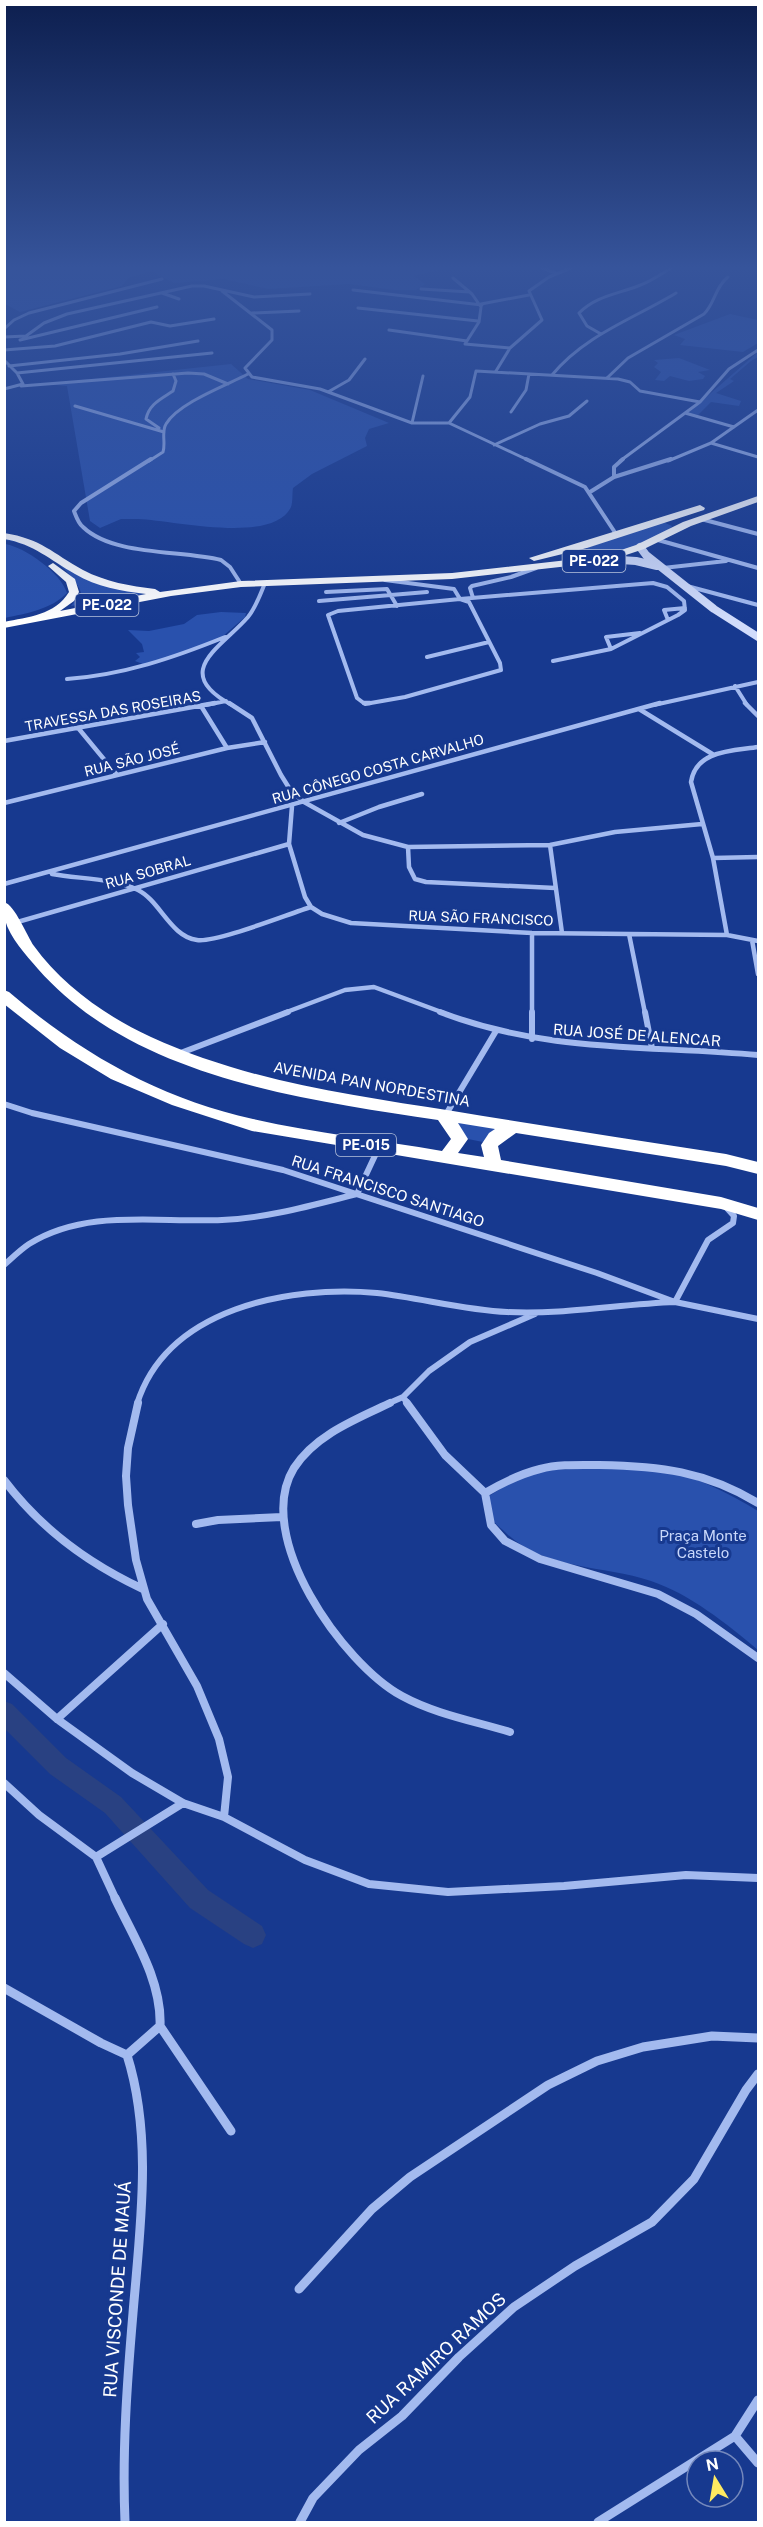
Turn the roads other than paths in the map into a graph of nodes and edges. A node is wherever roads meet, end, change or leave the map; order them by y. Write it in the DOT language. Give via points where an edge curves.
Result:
graph roads {
  1 [pos="21,386"];
  2 [pos="175,386"];
  3 [pos="225,386"];
  4 [pos="303,386"];
  5 [pos="338,386"];
  6 [pos="421,386"];
  7 [pos="472,386"];
  8 [pos="527,386"];
  9 [pos="634,386"];
  10 [pos="714,386"];
  11 [pos="4,389"];
  12 [pos="327,392"];
  13 [pos="587,401"];
  14 [pos="700,402"];
  15 [pos="75,406"];
  16 [pos="759,410"];
  17 [pos="511,412"];
  18 [pos="684,413"];
  19 [pos="412,423"];
  20 [pos="449,423"];
  21 [pos="734,427"];
  22 [pos="164,432"];
  23 [pos="711,443"];
  24 [pos="495,445"];
  25 [pos="759,457"];
  26 [pos="614,477"];
  27 [pos="759,488"];
  28 [pos="590,492"];
  29 [pos="759,499"];
  30 [pos="701,519"];
  31 [pos="657,520"];
  32 [pos="676,530"];
  33 [pos="616,534"];
  34 [pos="759,534"];
  35 [pos="4,539"];
  36 [pos="657,540"];
  37 [pos="583,546"];
  38 [pos="640,547"];
  39 [pos="605,559"];
  40 [pos="729,560"];
  41 [pos="538,567"];
  42 [pos="663,568"];
  43 [pos="759,568"];
  44 [pos="418,576"];
  45 [pos="377,578"];
  46 [pos="260,583"];
  47 [pos="241,584"];
  48 [pos="684,585"];
  49 [pos="326,592"];
  50 [pos="427,592"];
  51 [pos="171,593"];
  52 [pos="392,594"];
  53 [pos="459,599"];
  54 [pos="471,600"];
  55 [pos="319,601"];
  56 [pos="759,605"];
  57 [pos="397,606"];
  58 [pos="685,608"];
  59 [pos="43,617"];
  60 [pos="668,620"];
  61 [pos="4,625"];
  62 [pos="643,633"];
  63 [pos="4,637"];
  64 [pos="225,637"];
  65 [pos="759,637"];
  66 [pos="489,642"];
  67 [pos="611,649"];
  68 [pos="427,657"];
  69 [pos="553,661"];
  70 [pos="67,679"];
  71 [pos="759,682"];
  72 [pos="735,686"];
  73 [pos="226,700"];
  74 [pos="201,706"];
  75 [pos="639,709"];
  76 [pos="759,716"];
  77 [pos="79,729"];
  78 [pos="4,741"];
  79 [pos="265,742"];
  80 [pos="759,747"];
  81 [pos="227,748"];
  82 [pos="714,755"];
  83 [pos="117,775"];
  84 [pos="422,794"];
  85 [pos="304,802"];
  86 [pos="4,803"];
  87 [pos="292,806"];
  88 [pos="339,824"];
  89 [pos="702,824"];
  90 [pos="289,844"];
  91 [pos="550,845"];
  92 [pos="408,847"];
  93 [pos="759,857"];
  94 [pos="713,858"];
  95 [pos="48,873"];
  96 [pos="4,884"];
  97 [pos="134,888"];
  98 [pos="555,888"];
  99 [pos="4,906"];
  100 [pos="311,907"];
  101 [pos="13,924"];
  102 [pos="532,933"];
  103 [pos="562,933"];
  104 [pos="629,934"];
  105 [pos="727,935"];
  106 [pos="755,940"];
  107 [pos="759,974"];
  108 [pos="4,995"];
  109 [pos="496,1032"];
  110 [pos="532,1039"];
  111 [pos="652,1048"];
  112 [pos="174,1055"];
  113 [pos="759,1055"];
  114 [pos="4,1104"];
  115 [pos="444,1117"];
  116 [pos="513,1127"];
  117 [pos="379,1147"];
  118 [pos="446,1158"];
  119 [pos="494,1166"];
  120 [pos="759,1168"];
  121 [pos="357,1194"];
  122 [pos="721,1203"];
  123 [pos="759,1214"];
  124 [pos="4,1266"];
  125 [pos="675,1302"];
  126 [pos="537,1313"];
  127 [pos="759,1319"];
  128 [pos="403,1396"];
  129 [pos="4,1480"];
  130 [pos="485,1493"];
  131 [pos="759,1503"];
  132 [pos="282,1517"];
  133 [pos="196,1524"];
  134 [pos="143,1589"];
  135 [pos="163,1624"];
  136 [pos="759,1658"];
  137 [pos="4,1674"];
  138 [pos="57,1719"];
  139 [pos="510,1732"];
  140 [pos="4,1784"];
  141 [pos="183,1803"];
  142 [pos="224,1817"];
  143 [pos="96,1857"];
  144 [pos="759,1878"];
  145 [pos="4,1988"];
  146 [pos="160,2026"];
  147 [pos="759,2038"];
  148 [pos="127,2055"];
  149 [pos="759,2074"];
  150 [pos="231,2131"];
  151 [pos="299,2289"];
  152 [pos="759,2400"];
  153 [pos="735,2436"];
  154 [pos="759,2463"];
  155 [pos="125,2523"];
  156 [pos="300,2523"];
  157 [pos="598,2523"];
  1 -- 11 [label="street"];
  2 -- 22 [label="street" via="173,392 147,411 146,419"];
  3 -- 22 [label="street" via="181,411 168,421"];
  4 -- 12 [label="street"];
  5 -- 12 [label="street"];
  6 -- 19 [label="street"];
  7 -- 20 [label="street" via="470,397"];
  8 -- 17 [label="street"];
  9 -- 14 [label="street" via="640,391"];
  10 -- 14 [label="street"];
  12 -- 19 [label="street"];
  13 -- 24 [label="street" via="569,416 540,424"];
  14 -- 18 [label="street"];
  15 -- 22 [label="street"];
  16 -- 21 [label="street"];
  18 -- 21 [label="street"];
  18 -- 26 [label="street" via="614,466"];
  19 -- 20 [label="street"];
  20 -- 24 [label="street"];
  21 -- 23 [label="street"];
  22 -- 47 [label="street" via="167,445 163,452 81,503 74,511 75,519 91,534 123,545 219,559 231,568"];
  23 -- 25 [label="street"];
  23 -- 26 [label="street" via="658,465"];
  24 -- 28 [label="street" via="579,483"];
  26 -- 28 [label="street"];
  27 -- 31 [label="highway, PE-022"];
  28 -- 33 [label="street"];
  29 -- 30 [label="highway, PE-022"];
  30 -- 32 [label="highway, PE-022"];
  30 -- 34 [label="street"];
  31 -- 32 [label="highway"];
  31 -- 33 [label="highway, PE-022"];
  32 -- 36 [label="highway, PE-022"];
  33 -- 37 [label="highway, PE-022"];
  35 -- 51 [label="highway" via="36,542 91,578"];
  35 -- 59 [label="highway" via="32,549 74,587 70,599"];
  36 -- 38 [label="highway, PE-022"];
  36 -- 40 [label="street"];
  37 -- 39 [label="highway" via="581,554"];
  37 -- 44 [label="highway, PE-022" via="528,560"];
  38 -- 39 [label="highway, PE-022"];
  38 -- 42 [label="main road"];
  39 -- 41 [label="highway, PE-022"];
  39 -- 42 [label="main road"];
  40 -- 42 [label="street"];
  40 -- 43 [label="street"];
  41 -- 44 [label="highway, PE-022"];
  41 -- 54 [label="street" via="511,578 472,586"];
  42 -- 48 [label="main road"];
  44 -- 45 [label="highway, PE-022"];
  45 -- 46 [label="highway, PE-022"];
  45 -- 53 [label="street" via="451,588"];
  46 -- 47 [label="highway, PE-022"];
  46 -- 63 [label="highway" via="248,590 181,599"];
  46 -- 64 [label="street" via="253,610"];
  47 -- 51 [label="highway, PE-022"];
  48 -- 56 [label="street"];
  48 -- 65 [label="main road"];
  49 -- 52 [label="street" via="381,588"];
  50 -- 52 [label="street"];
  51 -- 59 [label="highway, PE-022"];
  52 -- 55 [label="street"];
  52 -- 57 [label="street"];
  53 -- 54 [label="street"];
  53 -- 57 [label="street"];
  54 -- 58 [label="street" via="653,583 667,587 684,602"];
  54 -- 66 [label="street"];
  57 -- 66 [label="street" via="328,615 360,702 373,705 501,670"];
  58 -- 60 [label="street"];
  58 -- 60 [label="street" via="664,610"];
  59 -- 61 [label="highway, PE-022"];
  60 -- 62 [label="street"];
  62 -- 67 [label="street"];
  62 -- 67 [label="street" via="606,637"];
  64 -- 70 [label="street" via="137,671"];
  64 -- 73 [label="street" via="202,672 202,680"];
  66 -- 68 [label="street"];
  67 -- 69 [label="street"];
  71 -- 72 [label="street, RUA CÔNEGO COSTA CARVALHO"];
  72 -- 75 [label="street, RUA CÔNEGO COSTA CARVALHO"];
  72 -- 76 [label="street"];
  73 -- 74 [label="street, TRAVESSA DAS ROSEIRAS"];
  73 -- 79 [label="street" via="252,718"];
  74 -- 77 [label="street, TRAVESSA DAS ROSEIRAS"];
  74 -- 81 [label="street"];
  75 -- 82 [label="street"];
  75 -- 85 [label="street, RUA CÔNEGO COSTA CARVALHO"];
  77 -- 78 [label="street, TRAVESSA DAS ROSEIRAS"];
  77 -- 83 [label="street"];
  79 -- 81 [label="street, RUA SÃO JOSÉ"];
  79 -- 85 [label="street" via="286,783"];
  80 -- 82 [label="street"];
  81 -- 83 [label="street, RUA SÃO JOSÉ"];
  82 -- 89 [label="street" via="694,765 691,772"];
  83 -- 86 [label="street, RUA SÃO JOSÉ"];
  84 -- 88 [label="street"];
  85 -- 87 [label="street, RUA CÔNEGO COSTA CARVALHO"];
  85 -- 88 [label="street"];
  87 -- 90 [label="street"];
  87 -- 95 [label="street, RUA CÔNEGO COSTA CARVALHO"];
  88 -- 92 [label="street"];
  89 -- 91 [label="street" via="624,831"];
  89 -- 94 [label="street"];
  90 -- 97 [label="street, RUA SOBRAL"];
  90 -- 100 [label="street"];
  91 -- 92 [label="street"];
  91 -- 98 [label="street"];
  92 -- 98 [label="street" via="409,867 415,879"];
  93 -- 94 [label="street"];
  94 -- 105 [label="street"];
  95 -- 96 [label="street, RUA CÔNEGO COSTA CARVALHO"];
  95 -- 97 [label="street"];
  97 -- 100 [label="street" via="184,933 200,940"];
  97 -- 101 [label="street, RUA SOBRAL"];
  98 -- 103 [label="street"];
  99 -- 101 [label="highway, AVENIDA PAN NORDESTINA"];
  100 -- 102 [label="street, RUA SÃO FRANCISCO" via="322,914 370,926"];
  101 -- 112 [label="highway, AVENIDA PAN NORDESTINA" via="34,955 70,993 123,1029"];
  102 -- 103 [label="street, RUA SÃO FRANCISCO"];
  102 -- 110 [label="street"];
  103 -- 104 [label="street, RUA SÃO FRANCISCO"];
  104 -- 105 [label="street, RUA SÃO FRANCISCO"];
  104 -- 111 [label="street"];
  105 -- 106 [label="street, RUA SÃO FRANCISCO"];
  106 -- 107 [label="street"];
  108 -- 117 [label="highway, PE-015" via="61,1041 132,1083 180,1103 252,1125"];
  109 -- 110 [label="street, RUA JOSÉ DE ALENCAR"];
  109 -- 112 [label="street, RUA JOSÉ DE ALENCAR" via="396,994 361,987"];
  109 -- 115 [label="street"];
  110 -- 111 [label="street, RUA JOSÉ DE ALENCAR"];
  111 -- 113 [label="street, RUA JOSÉ DE ALENCAR"];
  112 -- 115 [label="highway, AVENIDA PAN NORDESTINA" via="290,1090"];
  114 -- 121 [label="street, RUA FRANCISCO SANTIAGO" via="283,1170"];
  115 -- 116 [label="highway, AVENIDA PAN NORDESTINA"];
  115 -- 118 [label="highway" via="460,1139"];
  116 -- 119 [label="highway" via="489,1145"];
  116 -- 120 [label="highway, AVENIDA PAN NORDESTINA"];
  117 -- 118 [label="highway, PE-015"];
  117 -- 121 [label="street"];
  118 -- 119 [label="highway, PE-015"];
  119 -- 122 [label="highway, PE-015"];
  121 -- 124 [label="street" via="221,1220 109,1218 42,1237"];
  121 -- 125 [label="street, RUA FRANCISCO SANTIAGO"];
  122 -- 123 [label="highway, PE-015"];
  122 -- 125 [label="street" via="734,1216 733,1223 708,1240"];
  125 -- 126 [label="street"];
  125 -- 127 [label="street, RUA FRANCISCO SANTIAGO"];
  126 -- 128 [label="street" via="470,1342"];
  126 -- 134 [label="street" via="468,1309 388,1294 334,1292 281,1296 246,1306 198,1328 175,1344 152,1370 136,1404 126,1460 126,1495"];
  128 -- 130 [label="street" via="445,1455"];
  128 -- 132 [label="street" via="324,1437 295,1467 283,1497"];
  129 -- 134 [label="street" via="46,1526 90,1562"];
  130 -- 131 [label="street" via="541,1468 658,1466 686,1469"];
  130 -- 136 [label="street" via="492,1528 510,1545 554,1564 643,1588 678,1603"];
  132 -- 133 [label="street"];
  132 -- 139 [label="street" via="299,1572 321,1613 339,1641 373,1675 402,1696"];
  134 -- 135 [label="street"];
  135 -- 138 [label="street"];
  135 -- 142 [label="street" via="203,1696 220,1746 228,1778"];
  137 -- 138 [label="street"];
  138 -- 141 [label="street" via="132,1773"];
  140 -- 143 [label="street"];
  141 -- 142 [label="street"];
  141 -- 143 [label="street"];
  142 -- 144 [label="street" via="305,1860 369,1884 448,1892 686,1875"];
  143 -- 146 [label="street" via="154,1982 161,2005"];
  145 -- 148 [label="street"];
  146 -- 148 [label="street"];
  146 -- 150 [label="street"];
  147 -- 151 [label="street" via="712,2036 643,2047 597,2061 548,2085 410,2177 372,2209"];
  148 -- 155 [label="street, RUA VISCONDE DE MAUÁ" via="138,2094 141,2185 123,2446"];
  149 -- 156 [label="street, RUA RAMIRO RAMOS" via="694,2179 652,2222 514,2307 402,2415 359,2450 313,2498"];
  152 -- 153 [label="street"];
  153 -- 154 [label="street"];
  153 -- 157 [label="street"];
}
